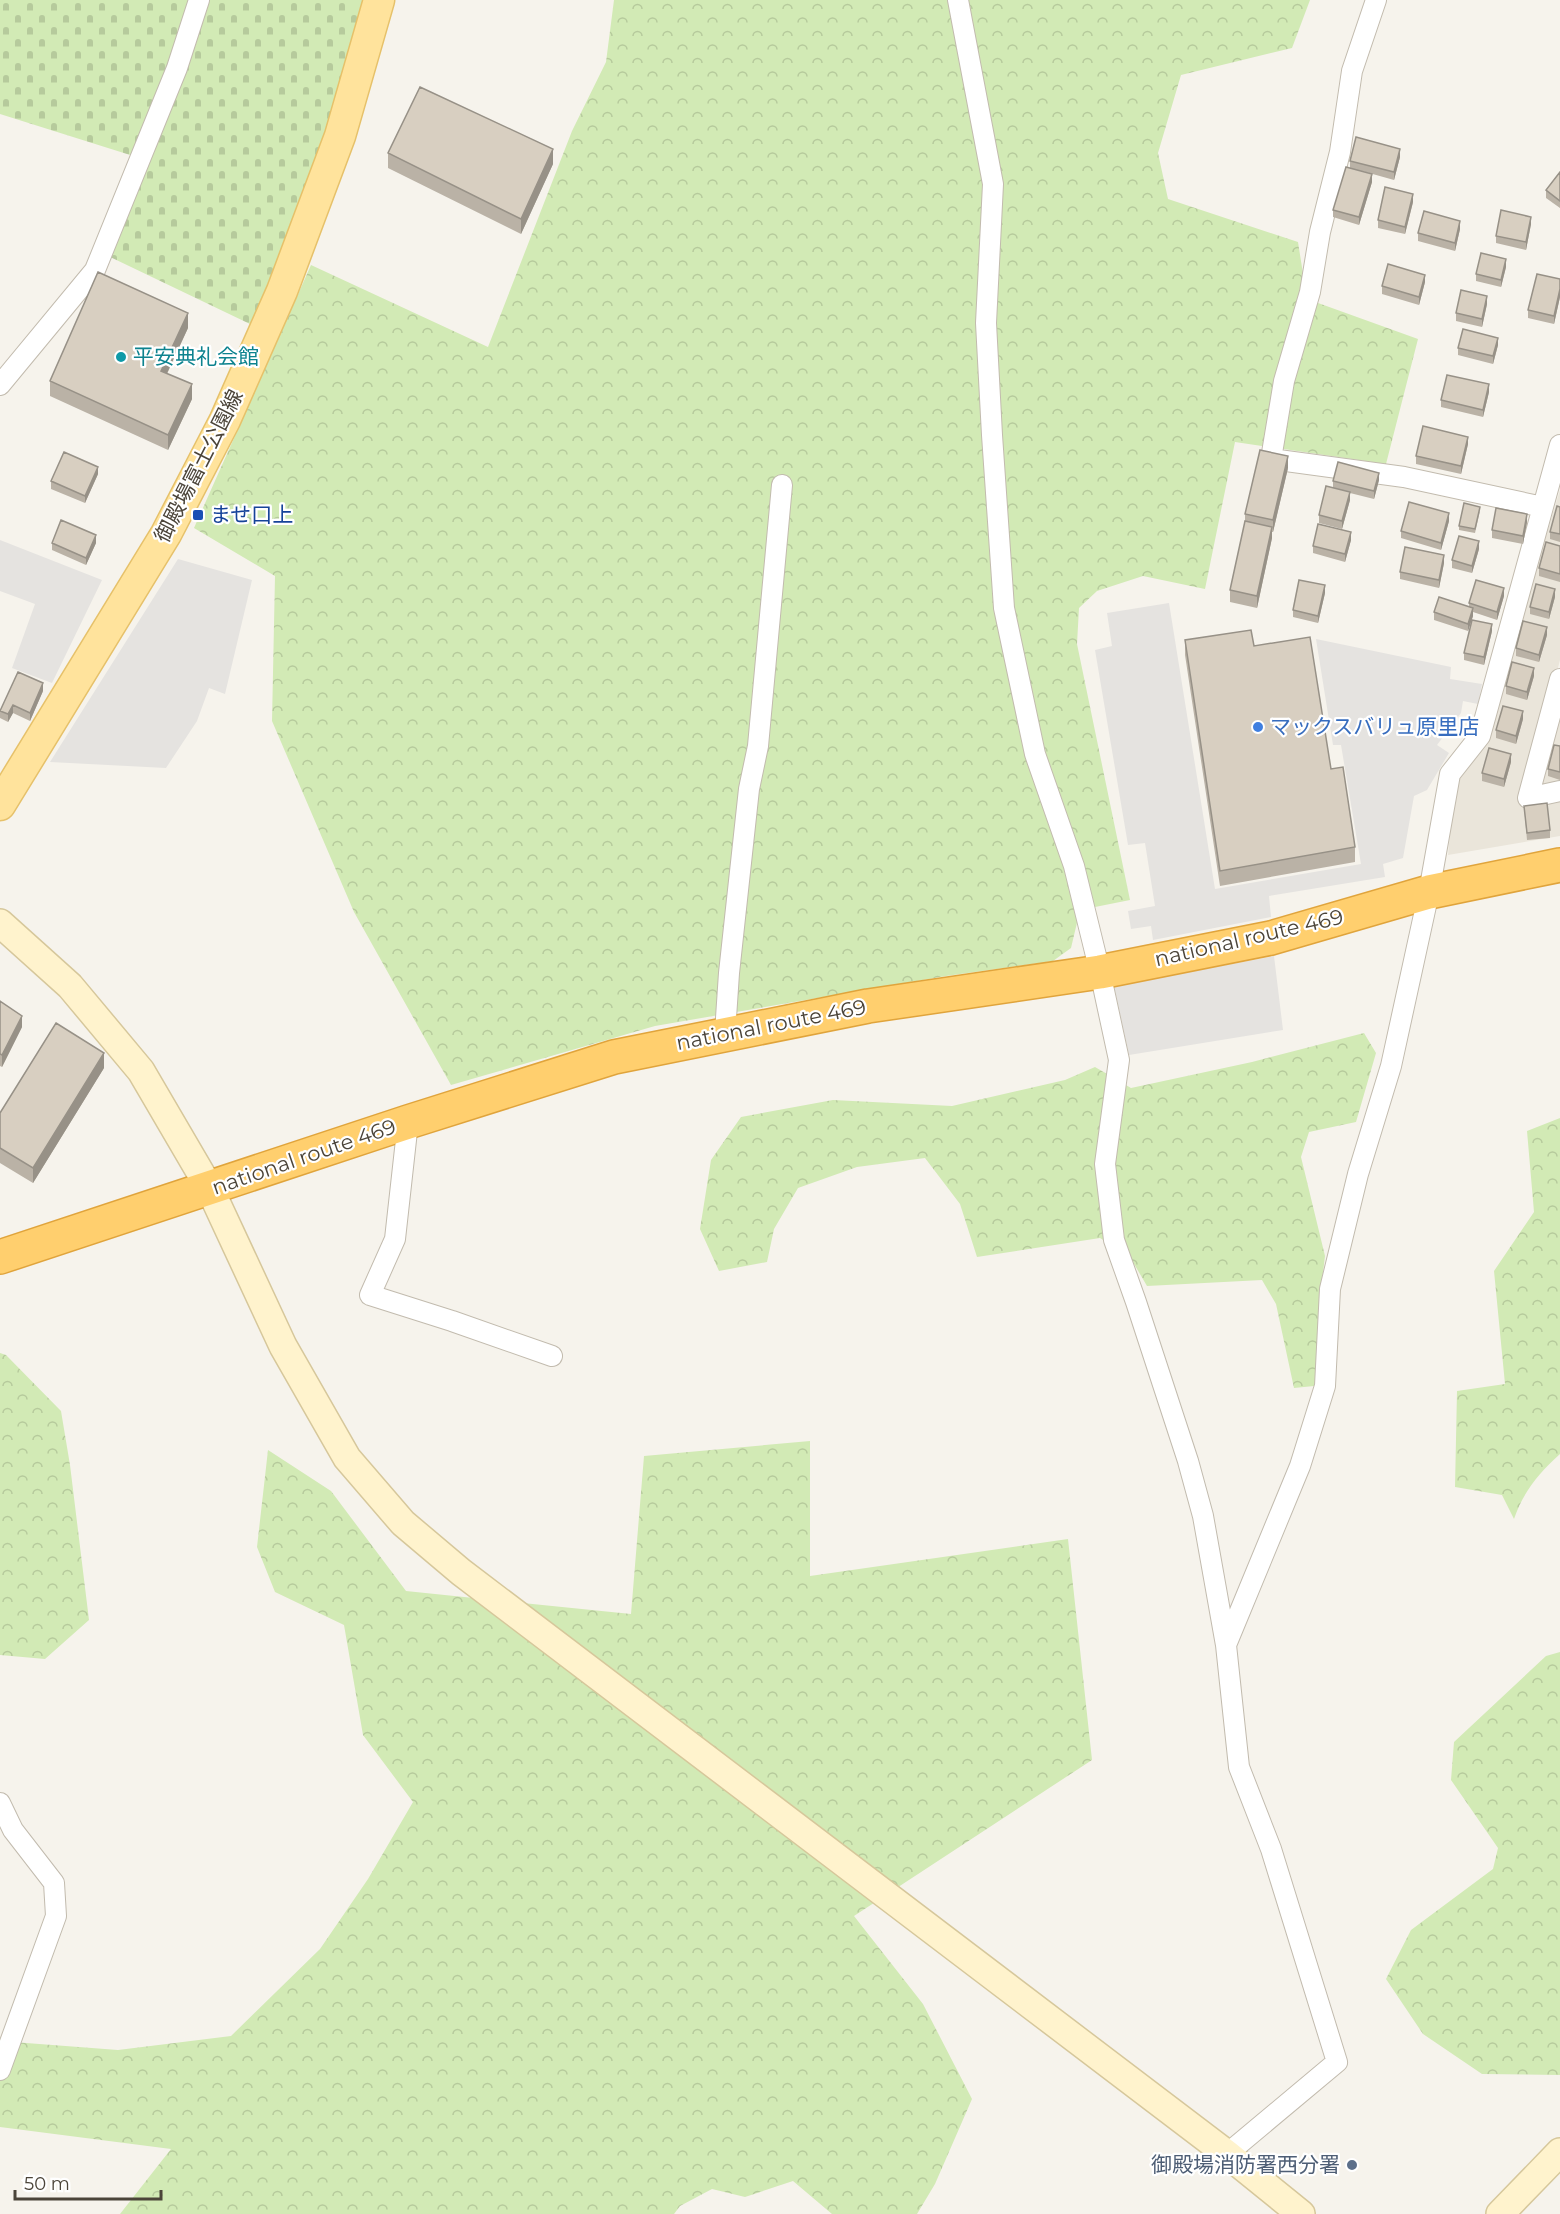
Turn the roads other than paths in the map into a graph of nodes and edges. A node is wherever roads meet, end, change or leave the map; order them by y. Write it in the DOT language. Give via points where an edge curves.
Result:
graph roads {
  1 [pos="199,0"];
  2 [pos="379,0"];
  3 [pos="958,0"];
  4 [pos="1376,0"];
  5 [pos="0,385"];
  6 [pos="1560,446"];
  7 [pos="782,485"];
  8 [pos="1543,507"];
  9 [pos="1560,679"];
  10 [pos="1560,791"];
  11 [pos="0,805"];
  12 [pos="1560,865"];
  13 [pos="1429,892"];
  14 [pos="0,923"];
  15 [pos="1101,972"];
  16 [pos="726,1033"];
  17 [pos="408,1122"];
  18 [pos="210,1189"];
  19 [pos="0,1257"];
  20 [pos="552,1356"];
  21 [pos="1226,1645"];
  22 [pos="0,1803"];
  23 [pos="0,2070"];
  24 [pos="1560,2152"];
  25 [pos="1227,2154"];
  26 [pos="1301,2214"];
  27 [pos="1500,2214"];
  1 -- 5 [label="street" via="177,68 94,270"];
  2 -- 11 [label="main road, 御殿場富士公園線" via="336,147 282,291 225,420 166,534"];
  3 -- 15 [label="street" via="993,184 986,322 1004,608 1035,754 1074,866"];
  4 -- 8 [label="street" via="1352,71 1340,152 1310,292 1284,381 1271,459 1404,477"];
  6 -- 8 [label="street"];
  7 -- 16 [label="street" via="758,746 749,789 729,973"];
  8 -- 13 [label="street" via="1480,736 1450,774"];
  9 -- 10 [label="street" via="1528,798"];
  12 -- 13 [label="highway, national route 469"];
  13 -- 15 [label="highway, national route 469" via="1271,938"];
  13 -- 21 [label="street" via="1391,1066 1330,1289 1325,1386 1300,1466"];
  14 -- 18 [label="street" via="70,986 141,1071"];
  15 -- 16 [label="highway, national route 469" via="868,1006"];
  15 -- 21 [label="street" via="1119,1060 1104,1164 1114,1240 1188,1461 1203,1516"];
  16 -- 17 [label="highway, national route 469" via="614,1057"];
  17 -- 18 [label="highway, national route 469"];
  17 -- 20 [label="street" via="395,1239 370,1295"];
  18 -- 19 [label="highway, national route 469"];
  18 -- 25 [label="street" via="283,1346 347,1458 403,1523 461,1572"];
  21 -- 25 [label="street" via="1239,1767 1271,1849 1336,2062"];
  22 -- 23 [label="street" via="13,1830 54,1883 56,1916"];
  24 -- 27 [label="street"];
  25 -- 26 [label="street"];
}
